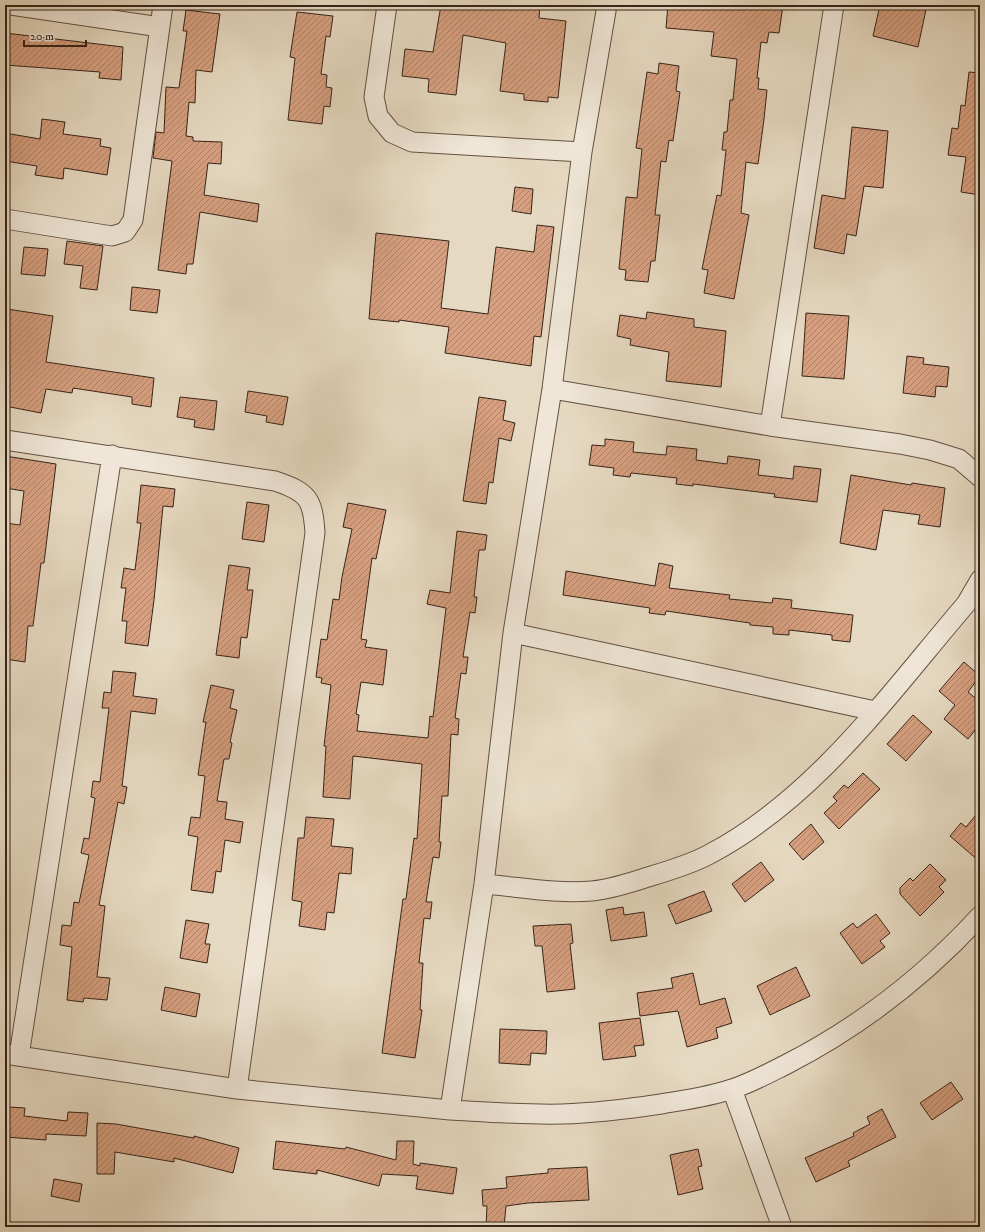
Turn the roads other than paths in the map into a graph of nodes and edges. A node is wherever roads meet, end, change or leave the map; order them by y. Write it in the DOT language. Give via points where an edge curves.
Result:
graph roads {
  1 [pos="11,5"];
  2 [pos="163,5"];
  3 [pos="387,5"];
  4 [pos="607,5"];
  5 [pos="834,5"];
  6 [pos="160,27"];
  7 [pos="582,152"];
  8 [pos="5,219"];
  9 [pos="552,389"];
  10 [pos="770,426"];
  11 [pos="5,440"];
  12 [pos="112,455"];
  13 [pos="980,477"];
  14 [pos="980,580"];
  15 [pos="513,633"];
  16 [pos="875,711"];
  17 [pos="484,884"];
  18 [pos="980,916"];
  19 [pos="12,1055"];
  20 [pos="238,1089"];
  21 [pos="732,1089"];
  22 [pos="450,1110"];
  23 [pos="782,1227"];
  1 -- 6 [label="street"];
  2 -- 6 [label="street"];
  3 -- 7 [label="street" via="374,97 378,116 392,133 412,142"];
  4 -- 7 [label="street"];
  5 -- 10 [label="street"];
  6 -- 8 [label="street" via="133,220 125,232 112,236"];
  7 -- 9 [label="street"];
  9 -- 10 [label="street"];
  9 -- 15 [label="street"];
  10 -- 13 [label="street" via="930,450 959,459"];
  11 -- 12 [label="street"];
  12 -- 19 [label="street"];
  12 -- 20 [label="street" via="275,481 290,486 306,496 314,513 315,533"];
  14 -- 16 [label="street" via="966,604"];
  15 -- 16 [label="street"];
  15 -- 17 [label="street"];
  16 -- 17 [label="street" via="842,750 777,809 741,836 707,856 630,883 594,890 565,892"];
  17 -- 22 [label="street"];
  18 -- 21 [label="street" via="897,995 813,1050"];
  19 -- 20 [label="street"];
  20 -- 22 [label="street"];
  21 -- 22 [label="street" via="684,1100 562,1114 502,1114"];
  21 -- 23 [label="street"];
}
